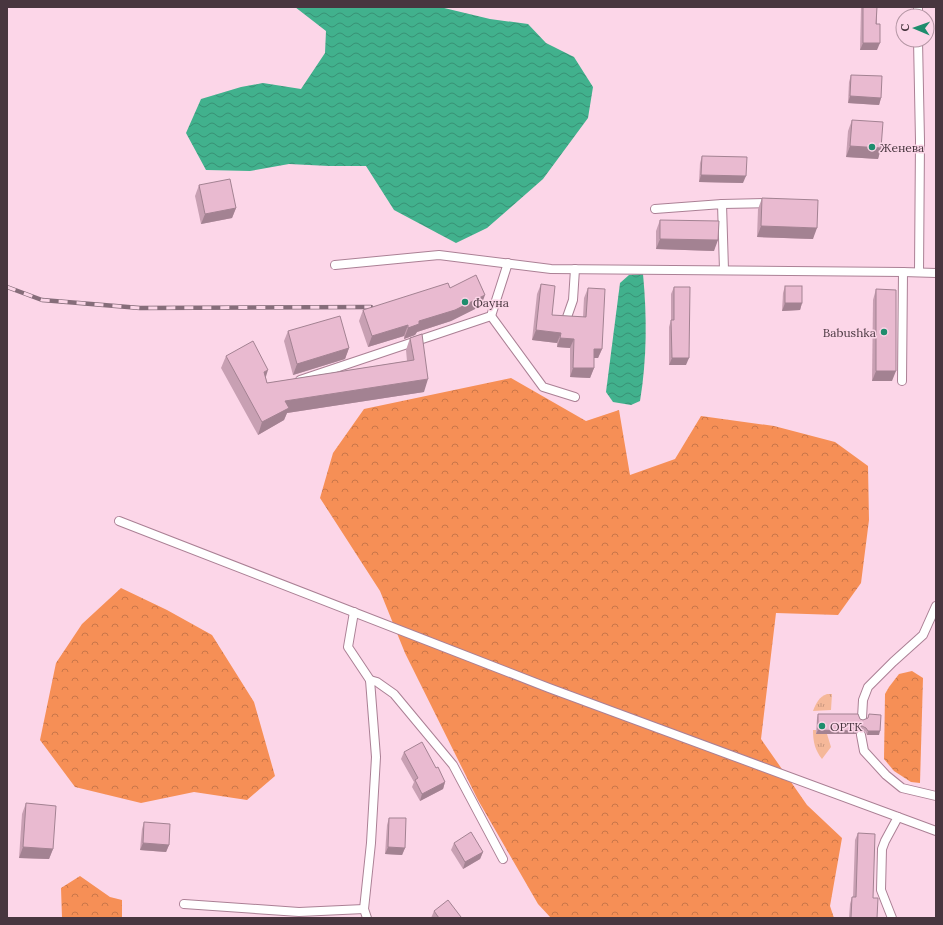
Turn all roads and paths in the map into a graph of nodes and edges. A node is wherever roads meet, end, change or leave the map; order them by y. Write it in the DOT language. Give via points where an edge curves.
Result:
graph roads {
  1 [pos="918,48"];
  2 [pos="776,203"];
  3 [pos="722,204"];
  4 [pos="655,209"];
  5 [pos="508,263"];
  6 [pos="335,265"];
  7 [pos="575,269"];
  8 [pos="724,270"];
  9 [pos="903,272"];
  10 [pos="919,272"];
  11 [pos="936,273"];
  12 [pos="491,316"];
  13 [pos="566,320"];
  14 [pos="902,381"];
  15 [pos="293,382"];
  16 [pos="575,397"];
  17 [pos="119,521"];
  18 [pos="936,606"];
  19 [pos="354,612"];
  20 [pos="370,680"];
  21 [pos="862,718"];
  22 [pos="861,735"];
  23 [pos="936,796"];
  24 [pos="898,817"];
  25 [pos="936,831"];
  26 [pos="503,859"];
  27 [pos="184,904"];
  28 [pos="364,909"];
  29 [pos="367,918"];
  30 [pos="892,918"];
  1 -- 10 [label="lane"];
  2 -- 3 [label="lane"];
  3 -- 4 [label="lane"];
  3 -- 8 [label="lane"];
  5 -- 6 [label="lane" via="440,255"];
  5 -- 7 [label="lane" via="552,269"];
  5 -- 12 [label="lane"];
  7 -- 8 [label="lane"];
  7 -- 13 [label="lane" via="573,300"];
  8 -- 9 [label="lane"];
  9 -- 10 [label="lane"];
  9 -- 14 [label="lane"];
  10 -- 11 [label="lane"];
  12 -- 15 [label="lane"];
  12 -- 16 [label="lane" via="543,387"];
  17 -- 19 [label="lane"];
  18 -- 21 [label="lane" via="924,635 868,687 863,700"];
  19 -- 20 [label="lane" via="348,648"];
  19 -- 24 [label="lane"];
  20 -- 26 [label="lane" via="394,694 453,765"];
  20 -- 28 [label="lane" via="376,757 372,843"];
  22 -- 23 [label="lane" via="864,751 886,775 902,788"];
  24 -- 25 [label="lane"];
  24 -- 30 [label="lane" via="882,849 881,890"];
  27 -- 28 [label="lane" via="299,912"];
  28 -- 29 [label="lane"];
}
